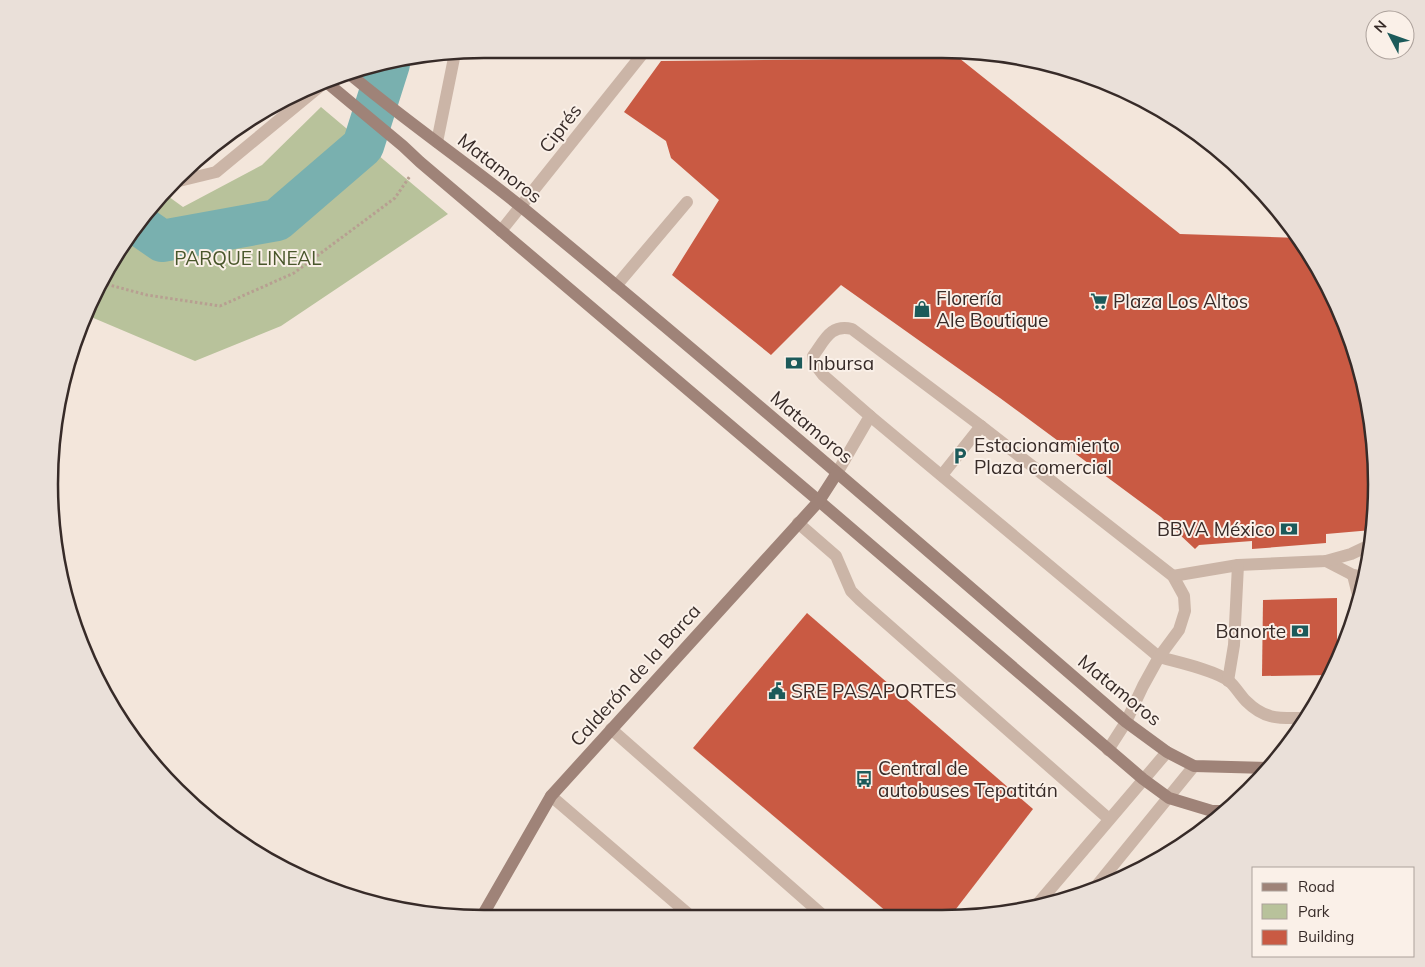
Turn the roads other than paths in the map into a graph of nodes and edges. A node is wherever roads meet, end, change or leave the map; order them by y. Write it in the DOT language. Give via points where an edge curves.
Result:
graph roads {
  1 [pos="454,58"];
  2 [pos="639,58"];
  3 [pos="354,78"];
  4 [pos="330,86"];
  5 [pos="310,94"];
  6 [pos="437,142"];
  7 [pos="185,180"];
  8 [pos="687,202"];
  9 [pos="521,207"];
  10 [pos="501,231"];
  11 [pos="616,286"];
  12 [pos="870,416"];
  13 [pos="981,426"];
  14 [pos="837,473"];
  15 [pos="942,475"];
  16 [pos="819,501"];
  17 [pos="798,523"];
  18 [pos="1362,548"];
  19 [pos="1326,562"];
  20 [pos="1238,565"];
  21 [pos="1357,575"];
  22 [pos="1173,576"];
  23 [pos="1159,657"];
  24 [pos="1228,681"];
  25 [pos="1297,718"];
  26 [pos="1126,722"];
  27 [pos="611,729"];
  28 [pos="1108,750"];
  29 [pos="1167,752"];
  30 [pos="1194,766"];
  31 [pos="1259,768"];
  32 [pos="1142,779"];
  33 [pos="551,796"];
  34 [pos="1169,798"];
  35 [pos="1213,811"];
  36 [pos="1109,819"];
  37 [pos="1103,878"];
  38 [pos="1044,897"];
  39 [pos="487,910"];
  40 [pos="684,910"];
  41 [pos="817,910"];
  1 -- 6 [label="street"];
  2 -- 9 [label="street, Ciprés"];
  3 -- 6 [label="street, Matamoros"];
  4 -- 10 [label="street"];
  5 -- 7 [label="street" via="216,172"];
  6 -- 9 [label="street, Matamoros"];
  8 -- 11 [label="street"];
  9 -- 10 [label="street, Ciprés"];
  9 -- 11 [label="street, Matamoros"];
  10 -- 16 [label="street"];
  11 -- 14 [label="street, Matamoros"];
  12 -- 13 [label="street" via="823,375 814,363 813,356 834,329 852,329"];
  12 -- 14 [label="street"];
  12 -- 15 [label="street"];
  13 -- 15 [label="street"];
  13 -- 22 [label="street"];
  14 -- 16 [label="street, Calderón de la Barca"];
  14 -- 26 [label="street, Matamoros"];
  15 -- 23 [label="street"];
  16 -- 17 [label="street, Calderón de la Barca"];
  16 -- 28 [label="street"];
  17 -- 27 [label="street, Calderón de la Barca"];
  17 -- 36 [label="street" via="836,556 851,591 860,600"];
  18 -- 19 [label="street"];
  19 -- 20 [label="street"];
  19 -- 21 [label="street"];
  20 -- 22 [label="street"];
  20 -- 24 [label="street" via="1234,645"];
  22 -- 23 [label="street" via="1184,596 1185,611 1179,630"];
  23 -- 24 [label="street" via="1203,669"];
  23 -- 26 [label="street"];
  24 -- 25 [label="street" via="1263,715"];
  26 -- 28 [label="street"];
  26 -- 29 [label="street, Matamoros"];
  27 -- 33 [label="street, Calderón de la Barca"];
  27 -- 41 [label="street"];
  28 -- 32 [label="street"];
  29 -- 30 [label="street, Matamoros"];
  29 -- 32 [label="street"];
  30 -- 31 [label="street, Matamoros"];
  30 -- 34 [label="street"];
  32 -- 34 [label="street"];
  32 -- 36 [label="street"];
  33 -- 39 [label="street, Calderón de la Barca"];
  33 -- 40 [label="street"];
  34 -- 35 [label="street"];
  34 -- 37 [label="street"];
  36 -- 38 [label="street"];
}
